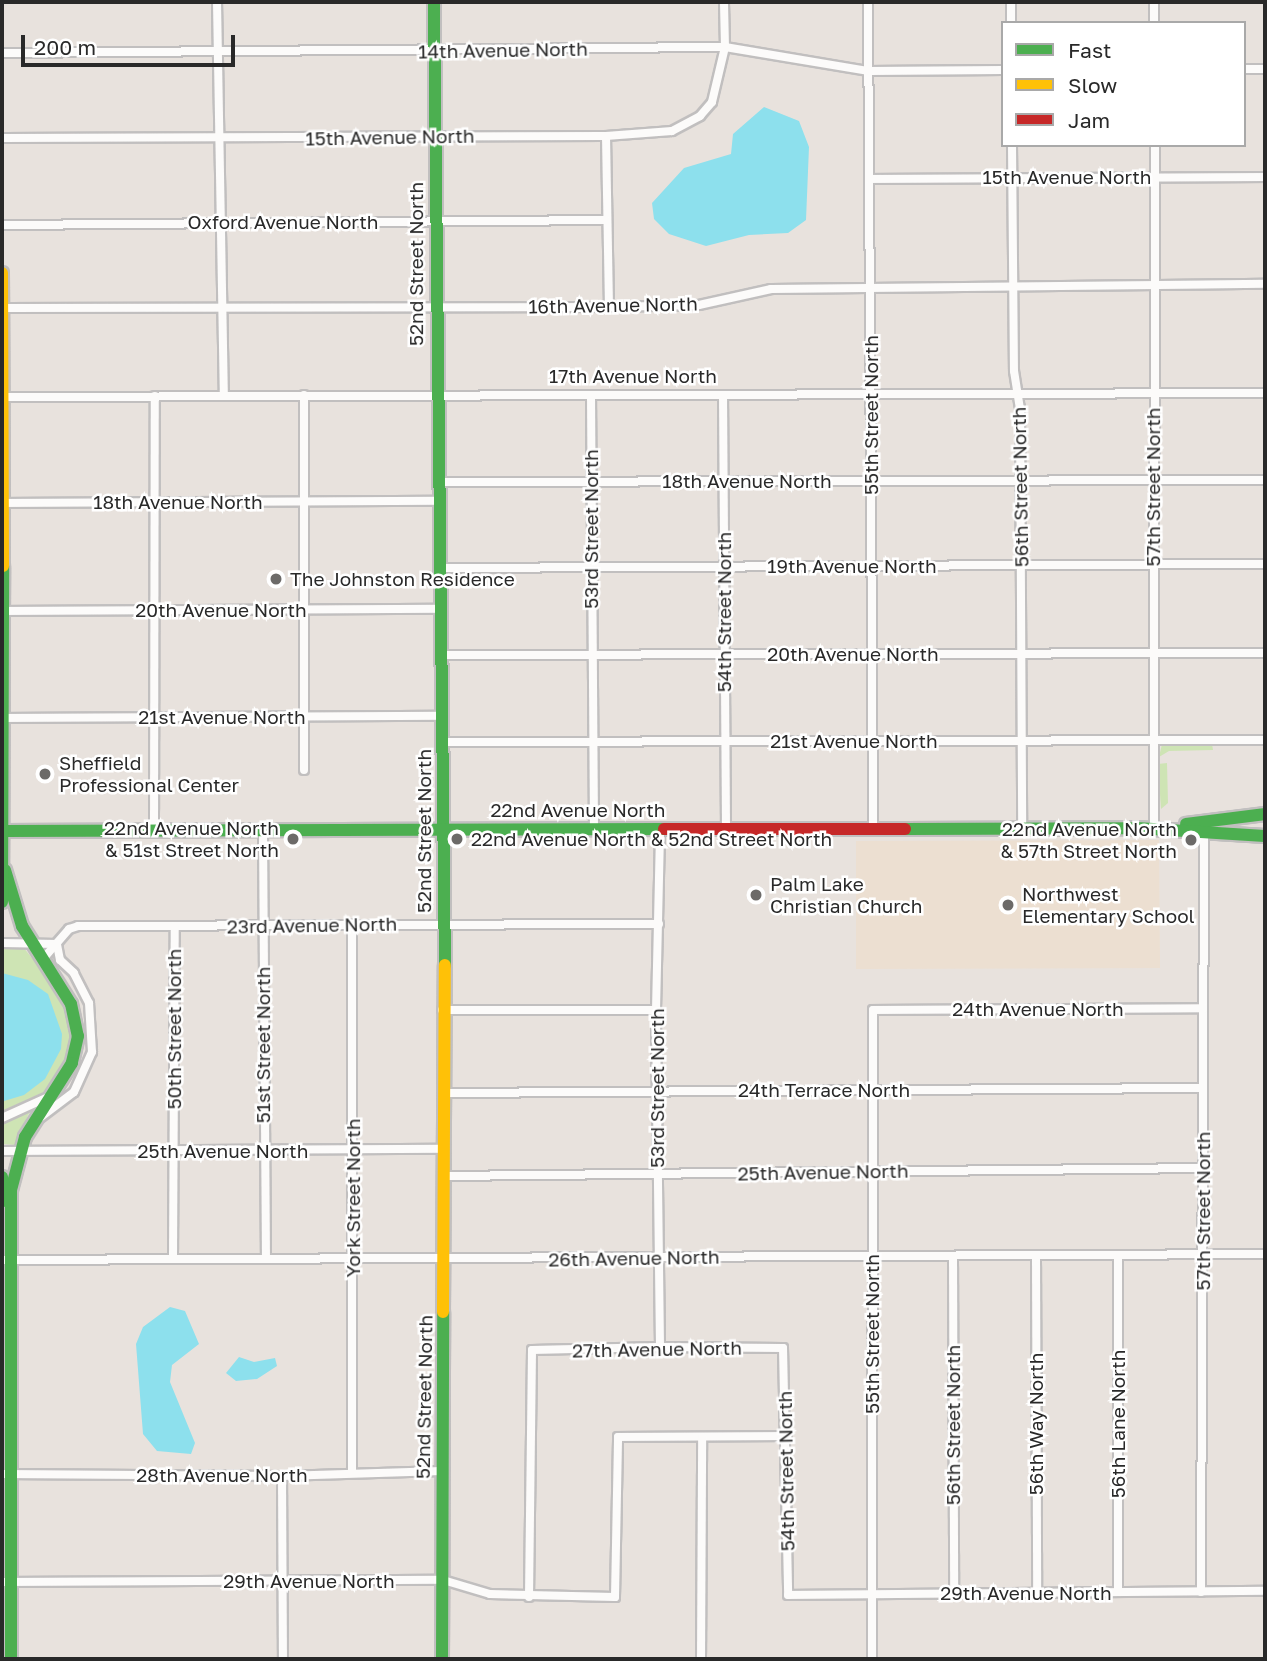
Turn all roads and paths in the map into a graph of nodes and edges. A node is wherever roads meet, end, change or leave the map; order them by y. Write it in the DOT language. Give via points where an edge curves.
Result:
graph roads {
  1 [pos="217,2"];
  2 [pos="434,2"];
  3 [pos="724,2"];
  4 [pos="868,2"];
  5 [pos="1011,2"];
  6 [pos="1154,2"];
  7 [pos="1011,21"];
  8 [pos="1154,21"];
  9 [pos="725,47"];
  10 [pos="434,50"];
  11 [pos="218,51"];
  12 [pos="2,53"];
  13 [pos="1246,69"];
  14 [pos="1265,69"];
  15 [pos="1001,70"];
  16 [pos="869,71"];
  17 [pos="435,136"];
  18 [pos="606,136"];
  19 [pos="2,138"];
  20 [pos="220,139"];
  21 [pos="1012,147"];
  22 [pos="1155,147"];
  23 [pos="1155,176"];
  24 [pos="1013,177"];
  25 [pos="1265,177"];
  26 [pos="869,179"];
  27 [pos="606,220"];
  28 [pos="435,221"];
  29 [pos="221,222"];
  30 [pos="2,225"];
  31 [pos="2,274"];
  32 [pos="1156,284"];
  33 [pos="1013,285"];
  34 [pos="1265,285"];
  35 [pos="870,286"];
  36 [pos="435,307"];
  37 [pos="609,307"];
  38 [pos="2,308"];
  39 [pos="223,309"];
  40 [pos="1265,393"];
  41 [pos="871,394"];
  42 [pos="1018,394"];
  43 [pos="1153,394"];
  44 [pos="224,395"];
  45 [pos="304,395"];
  46 [pos="723,395"];
  47 [pos="155,396"];
  48 [pos="436,396"];
  49 [pos="591,396"];
  50 [pos="2,397"];
  51 [pos="1020,480"];
  52 [pos="1153,480"];
  53 [pos="1265,480"];
  54 [pos="438,481"];
  55 [pos="591,481"];
  56 [pos="723,481"];
  57 [pos="872,481"];
  58 [pos="304,501"];
  59 [pos="438,501"];
  60 [pos="153,502"];
  61 [pos="2,503"];
  62 [pos="1153,564"];
  63 [pos="1265,564"];
  64 [pos="1021,565"];
  65 [pos="872,566"];
  66 [pos="591,567"];
  67 [pos="724,567"];
  68 [pos="439,568"];
  69 [pos="441,609"];
  70 [pos="153,610"];
  71 [pos="306,610"];
  72 [pos="3,611"];
  73 [pos="1021,653"];
  74 [pos="1154,653"];
  75 [pos="1265,653"];
  76 [pos="593,654"];
  77 [pos="725,654"];
  78 [pos="872,654"];
  79 [pos="442,655"];
  80 [pos="443,716"];
  81 [pos="305,717"];
  82 [pos="3,718"];
  83 [pos="153,718"];
  84 [pos="1021,740"];
  85 [pos="1154,740"];
  86 [pos="1265,740"];
  87 [pos="726,741"];
  88 [pos="873,741"];
  89 [pos="442,742"];
  90 [pos="593,742"];
  91 [pos="304,770"];
  92 [pos="1265,814"];
  93 [pos="1022,828"];
  94 [pos="1154,828"];
  95 [pos="660,829"];
  96 [pos="726,829"];
  97 [pos="873,829"];
  98 [pos="445,830"];
  99 [pos="594,830"];
  100 [pos="4,831"];
  101 [pos="154,831"];
  102 [pos="263,831"];
  103 [pos="1204,831"];
  104 [pos="1265,836"];
  105 [pos="5,870"];
  106 [pos="2,902"];
  107 [pos="443,923"];
  108 [pos="352,924"];
  109 [pos="659,924"];
  110 [pos="175,926"];
  111 [pos="262,926"];
  112 [pos="2,943"];
  113 [pos="32,943"];
  114 [pos="57,944"];
  115 [pos="42,960"];
  116 [pos="1203,1008"];
  117 [pos="442,1010"];
  118 [pos="656,1010"];
  119 [pos="873,1010"];
  120 [pos="1203,1088"];
  121 [pos="873,1090"];
  122 [pos="656,1091"];
  123 [pos="445,1093"];
  124 [pos="46,1098"];
  125 [pos="2,1118"];
  126 [pos="33,1122"];
  127 [pos="444,1149"];
  128 [pos="2,1151"];
  129 [pos="21,1151"];
  130 [pos="264,1151"];
  131 [pos="353,1151"];
  132 [pos="173,1152"];
  133 [pos="1203,1168"];
  134 [pos="873,1171"];
  135 [pos="658,1173"];
  136 [pos="443,1176"];
  137 [pos="2,1177"];
  138 [pos="9,1213"];
  139 [pos="1203,1254"];
  140 [pos="1265,1254"];
  141 [pos="872,1255"];
  142 [pos="1118,1255"];
  143 [pos="1036,1256"];
  144 [pos="658,1257"];
  145 [pos="953,1257"];
  146 [pos="266,1258"];
  147 [pos="173,1259"];
  148 [pos="354,1259"];
  149 [pos="5,1260"];
  150 [pos="444,1261"];
  151 [pos="660,1348"];
  152 [pos="783,1348"];
  153 [pos="787,1436"];
  154 [pos="702,1437"];
  155 [pos="442,1471"];
  156 [pos="352,1473"];
  157 [pos="5,1474"];
  158 [pos="282,1476"];
  159 [pos="443,1580"];
  160 [pos="282,1581"];
  161 [pos="6,1582"];
  162 [pos="1265,1591"];
  163 [pos="1118,1592"];
  164 [pos="1201,1592"];
  165 [pos="1037,1593"];
  166 [pos="872,1594"];
  167 [pos="954,1594"];
  168 [pos="788,1595"];
  169 [pos="529,1597"];
  170 [pos="10,1659"];
  171 [pos="283,1659"];
  172 [pos="442,1659"];
  173 [pos="701,1659"];
  174 [pos="872,1659"];
  1 -- 11 [label="street"];
  2 -- 10 [label="main road, 52nd Street North"];
  3 -- 9 [label="street"];
  4 -- 16 [label="street, 55th Street North"];
  5 -- 7 [label="street"];
  6 -- 8 [label="street"];
  9 -- 10 [label="street, 14th Avenue North"];
  9 -- 16 [label="street, 14th Avenue North"];
  9 -- 18 [label="street, 15th Avenue North" via="720,83 700,116 672,131"];
  10 -- 11 [label="street, 14th Avenue North"];
  10 -- 17 [label="main road, 52nd Street North"];
  11 -- 12 [label="street, 14th Avenue North"];
  11 -- 20 [label="street"];
  13 -- 14 [label="street"];
  15 -- 16 [label="street, 14th Avenue North"];
  16 -- 26 [label="street, 55th Street North"];
  17 -- 18 [label="street, 15th Avenue North"];
  17 -- 20 [label="street, 15th Avenue North"];
  17 -- 28 [label="main road, 52nd Street North"];
  18 -- 27 [label="street"];
  19 -- 20 [label="street, 15th Avenue North"];
  20 -- 29 [label="street"];
  21 -- 24 [label="street, 56th Street North"];
  22 -- 23 [label="street, 57th Street North"];
  23 -- 24 [label="street, 15th Avenue North"];
  23 -- 25 [label="street, 15th Avenue North"];
  23 -- 32 [label="street, 57th Street North"];
  24 -- 26 [label="street, 15th Avenue North"];
  24 -- 33 [label="street, 56th Street North"];
  26 -- 35 [label="street, 55th Street North"];
  27 -- 28 [label="street, Oxford Avenue North"];
  27 -- 37 [label="street"];
  28 -- 29 [label="street, Oxford Avenue North"];
  28 -- 36 [label="main road, 52nd Street North"];
  29 -- 30 [label="street, Oxford Avenue North"];
  29 -- 39 [label="street"];
  31 -- 38 [label="main road"];
  32 -- 33 [label="street, 16th Avenue North"];
  32 -- 34 [label="street, 16th Avenue North"];
  32 -- 43 [label="street, 57th Street North"];
  33 -- 35 [label="street, 16th Avenue North"];
  33 -- 42 [label="street, 56th Street North"];
  35 -- 37 [label="street, 16th Avenue North" via="771,289 699,305"];
  35 -- 41 [label="street, 55th Street North"];
  36 -- 37 [label="street, 16th Avenue North"];
  36 -- 39 [label="street, 16th Avenue North"];
  36 -- 48 [label="main road, 52nd Street North"];
  38 -- 39 [label="street, 16th Avenue North"];
  38 -- 50 [label="main road"];
  39 -- 44 [label="street"];
  40 -- 43 [label="street, 17th Avenue North"];
  41 -- 42 [label="street, 17th Avenue North"];
  41 -- 46 [label="street, 17th Avenue North"];
  41 -- 57 [label="street, 55th Street North"];
  42 -- 43 [label="street, 17th Avenue North"];
  42 -- 51 [label="street, 56th Street North"];
  43 -- 52 [label="street, 57th Street North"];
  44 -- 45 [label="street, 17th Avenue North"];
  44 -- 47 [label="street, 17th Avenue North"];
  45 -- 48 [label="street, 17th Avenue North"];
  45 -- 58 [label="street"];
  46 -- 49 [label="street, 17th Avenue North"];
  46 -- 56 [label="street, 54th Street North"];
  47 -- 50 [label="street, 17th Avenue North"];
  47 -- 60 [label="street"];
  48 -- 49 [label="street, 17th Avenue North"];
  48 -- 54 [label="main road, 52nd Street North"];
  49 -- 55 [label="street, 53rd Street North"];
  50 -- 61 [label="main road"];
  51 -- 52 [label="street, 18th Avenue North"];
  51 -- 57 [label="street, 18th Avenue North"];
  51 -- 64 [label="street, 56th Street North"];
  52 -- 53 [label="street, 18th Avenue North"];
  52 -- 62 [label="street, 57th Street North"];
  54 -- 55 [label="street, 18th Avenue North"];
  54 -- 59 [label="main road, 52nd Street North"];
  55 -- 56 [label="street, 18th Avenue North"];
  55 -- 66 [label="street, 53rd Street North"];
  56 -- 57 [label="street, 18th Avenue North"];
  56 -- 67 [label="street, 54th Street North"];
  57 -- 65 [label="street, 55th Street North"];
  58 -- 59 [label="street, 18th Avenue North"];
  58 -- 60 [label="street, 18th Avenue North"];
  58 -- 71 [label="street"];
  59 -- 68 [label="main road, 52nd Street North"];
  60 -- 61 [label="street, 18th Avenue North"];
  60 -- 70 [label="street"];
  61 -- 72 [label="main road"];
  62 -- 63 [label="street, 19th Avenue North"];
  62 -- 64 [label="street, 19th Avenue North"];
  62 -- 74 [label="street, 57th Street North"];
  64 -- 65 [label="street, 19th Avenue North"];
  64 -- 73 [label="street, 56th Street North"];
  65 -- 67 [label="street, 19th Avenue North"];
  65 -- 78 [label="street, 55th Street North"];
  66 -- 67 [label="street, 19th Avenue North"];
  66 -- 68 [label="street, 19th Avenue North"];
  66 -- 76 [label="street, 53rd Street North"];
  67 -- 77 [label="street, 54th Street North"];
  68 -- 69 [label="main road, 52nd Street North"];
  69 -- 71 [label="street, 20th Avenue North"];
  69 -- 79 [label="main road, 52nd Street North"];
  70 -- 71 [label="street, 20th Avenue North"];
  70 -- 72 [label="street, 20th Avenue North"];
  70 -- 83 [label="street"];
  71 -- 81 [label="street"];
  72 -- 82 [label="main road"];
  73 -- 74 [label="street, 20th Avenue North"];
  73 -- 78 [label="street, 20th Avenue North"];
  73 -- 84 [label="street, 56th Street North"];
  74 -- 75 [label="street, 20th Avenue North"];
  74 -- 85 [label="street, 57th Street North"];
  76 -- 77 [label="street, 20th Avenue North"];
  76 -- 79 [label="street, 20th Avenue North"];
  76 -- 90 [label="street, 53rd Street North"];
  77 -- 78 [label="street, 20th Avenue North"];
  77 -- 87 [label="street, 54th Street North"];
  78 -- 88 [label="street, 55th Street North"];
  79 -- 80 [label="main road, 52nd Street North"];
  80 -- 81 [label="street, 21st Avenue North"];
  80 -- 89 [label="main road, 52nd Street North"];
  81 -- 83 [label="street, 21st Avenue North"];
  81 -- 91 [label="street"];
  82 -- 83 [label="street, 21st Avenue North"];
  82 -- 100 [label="main road"];
  83 -- 101 [label="street"];
  84 -- 85 [label="street, 21st Avenue North"];
  84 -- 88 [label="street, 21st Avenue North"];
  84 -- 93 [label="street, 56th Street North"];
  85 -- 86 [label="street, 21st Avenue North"];
  85 -- 94 [label="street, 57th Street North"];
  87 -- 88 [label="street, 21st Avenue North"];
  87 -- 90 [label="street, 21st Avenue North"];
  87 -- 96 [label="street, 54th Street North"];
  88 -- 97 [label="street, 55th Street North"];
  89 -- 90 [label="street, 21st Avenue North"];
  89 -- 98 [label="main road, 52nd Street North"];
  90 -- 99 [label="street, 53rd Street North"];
  92 -- 94 [label="main road, 22nd Avenue North"];
  93 -- 94 [label="main road, 22nd Avenue North"];
  93 -- 97 [label="main road, 22nd Avenue North"];
  94 -- 103 [label="main road, 22nd Avenue North"];
  95 -- 96 [label="main road, 22nd Avenue North"];
  95 -- 99 [label="main road, 22nd Avenue North"];
  95 -- 109 [label="street, 53rd Street North"];
  96 -- 97 [label="main road, 22nd Avenue North"];
  98 -- 99 [label="main road, 22nd Avenue North"];
  98 -- 102 [label="main road, 22nd Avenue North"];
  98 -- 107 [label="main road, 52nd Street North"];
  100 -- 101 [label="main road, 22nd Avenue North"];
  100 -- 105 [label="main road"];
  101 -- 102 [label="main road, 22nd Avenue North"];
  102 -- 111 [label="street, 51st Street North"];
  103 -- 104 [label="main road, 22nd Avenue North"];
  103 -- 116 [label="street, 57th Street North"];
  105 -- 106 [label="main road"];
  105 -- 113 [label="main road"];
  107 -- 108 [label="street, 23rd Avenue North"];
  107 -- 109 [label="street, 23rd Avenue North"];
  107 -- 117 [label="main road, 52nd Street North"];
  108 -- 111 [label="street, 23rd Avenue North"];
  108 -- 131 [label="street, York Street North"];
  109 -- 118 [label="street, 53rd Street North"];
  110 -- 111 [label="street, 23rd Avenue North"];
  110 -- 114 [label="street, 23rd Avenue North" via="73,927"];
  110 -- 132 [label="street, 50th Street North"];
  111 -- 130 [label="street, 51st Street North"];
  112 -- 113 [label="street"];
  113 -- 114 [label="street"];
  113 -- 115 [label="main road"];
  114 -- 115 [label="street, 23rd Avenue North"];
  114 -- 126 [label="street" via="60,960 74,972 89,1003 92,1052 74,1092 55,1111"];
  115 -- 124 [label="main road" via="71,1004 78,1036 72,1063"];
  116 -- 119 [label="street, 24th Avenue North"];
  116 -- 120 [label="street, 57th Street North"];
  117 -- 118 [label="street"];
  117 -- 123 [label="main road, 52nd Street North"];
  118 -- 122 [label="street, 53rd Street North"];
  119 -- 121 [label="street, 55th Street North"];
  120 -- 121 [label="street, 24th Terrace North"];
  120 -- 133 [label="street, 57th Street North"];
  121 -- 122 [label="street, 24th Terrace North"];
  121 -- 134 [label="street, 55th Street North"];
  122 -- 123 [label="street, 24th Terrace North"];
  122 -- 135 [label="street, 53rd Street North"];
  123 -- 127 [label="main road, 52nd Street North"];
  124 -- 125 [label="street"];
  124 -- 126 [label="main road"];
  126 -- 129 [label="main road"];
  127 -- 131 [label="street, 25th Avenue North"];
  127 -- 136 [label="main road, 52nd Street North"];
  128 -- 129 [label="street, 25th Avenue North"];
  129 -- 132 [label="street, 25th Avenue North"];
  129 -- 138 [label="main road"];
  130 -- 131 [label="street, 25th Avenue North"];
  130 -- 132 [label="street, 25th Avenue North"];
  130 -- 146 [label="street, 51st Street North"];
  131 -- 148 [label="street, York Street North"];
  132 -- 147 [label="street, 50th Street North"];
  133 -- 134 [label="street, 25th Avenue North"];
  133 -- 139 [label="street, 57th Street North"];
  134 -- 135 [label="street, 25th Avenue North"];
  134 -- 141 [label="street, 55th Street North"];
  135 -- 136 [label="street, 25th Avenue North"];
  135 -- 144 [label="street, 53rd Street North"];
  136 -- 150 [label="main road, 52nd Street North"];
  137 -- 138 [label="main road"];
  138 -- 149 [label="main road"];
  139 -- 140 [label="street, 26th Avenue North"];
  139 -- 142 [label="street, 26th Avenue North"];
  139 -- 164 [label="street, 57th Street North"];
  141 -- 144 [label="street, 26th Avenue North"];
  141 -- 145 [label="street, 26th Avenue North"];
  141 -- 166 [label="street, 55th Street North"];
  142 -- 143 [label="street, 26th Avenue North"];
  142 -- 163 [label="street, 56th Lane North"];
  143 -- 145 [label="street, 26th Avenue North"];
  143 -- 165 [label="street, 56th Way North"];
  144 -- 150 [label="street, 26th Avenue North"];
  144 -- 151 [label="street, 53rd Street North"];
  145 -- 167 [label="street, 56th Street North"];
  146 -- 147 [label="street, 26th Avenue North"];
  146 -- 148 [label="street, 26th Avenue North"];
  147 -- 149 [label="street, 26th Avenue North"];
  148 -- 150 [label="street, 26th Avenue North"];
  148 -- 156 [label="street, York Street North"];
  149 -- 157 [label="main road"];
  150 -- 155 [label="main road, 52nd Street North"];
  151 -- 152 [label="street, 27th Avenue North"];
  151 -- 169 [label="street, 27th Avenue North" via="532,1350"];
  152 -- 153 [label="street, 54th Street North"];
  153 -- 154 [label="street"];
  153 -- 168 [label="street, 54th Street North"];
  154 -- 169 [label="street, 29th Avenue North" via="618,1437 615,1597"];
  154 -- 173 [label="street"];
  155 -- 156 [label="street, 28th Avenue North"];
  155 -- 159 [label="main road, 52nd Street North"];
  156 -- 158 [label="street, 28th Avenue North"];
  157 -- 158 [label="street, 28th Avenue North"];
  157 -- 161 [label="main road"];
  158 -- 160 [label="street"];
  159 -- 160 [label="street, 29th Avenue North"];
  159 -- 169 [label="street, 29th Avenue North" via="490,1594"];
  159 -- 172 [label="main road, 52nd Street North"];
  160 -- 161 [label="street, 29th Avenue North"];
  160 -- 171 [label="street"];
  161 -- 170 [label="main road"];
  162 -- 164 [label="street, 29th Avenue North"];
  163 -- 164 [label="street, 29th Avenue North"];
  163 -- 165 [label="street, 29th Avenue North"];
  165 -- 167 [label="street, 29th Avenue North"];
  166 -- 167 [label="street, 29th Avenue North"];
  166 -- 168 [label="street, 29th Avenue North"];
  166 -- 174 [label="street, 55th Street North"];
}
